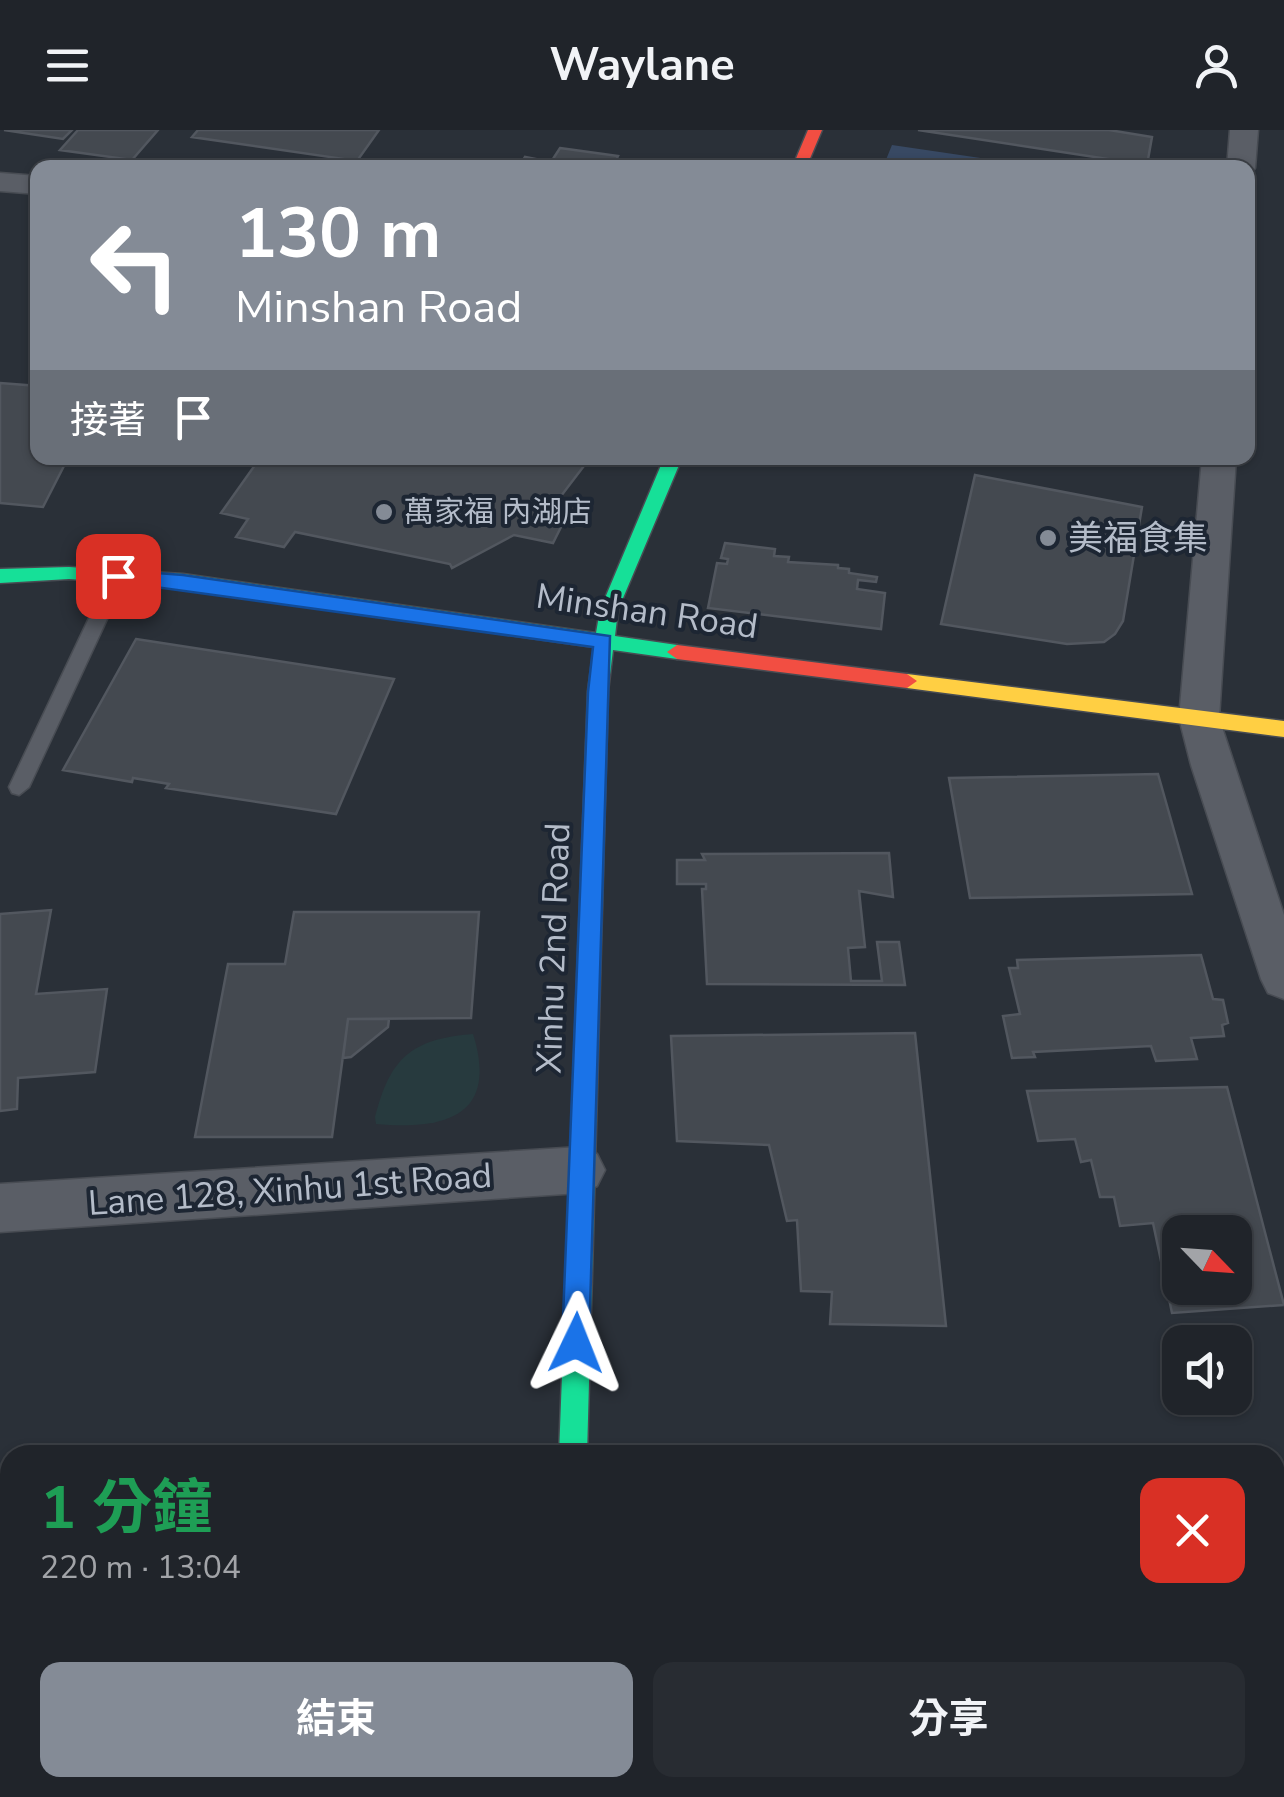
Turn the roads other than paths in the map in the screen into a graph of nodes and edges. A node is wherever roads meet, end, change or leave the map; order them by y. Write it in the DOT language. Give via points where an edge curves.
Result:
graph roads {
  1 [pos="815,130"];
  2 [pos="1244,130"];
  3 [pos="802,160"];
  4 [pos="1242,160"];
  5 [pos="0,182"];
  6 [pos="30,184"];
  7 [pos="670,465"];
  8 [pos="1218,465"];
  9 [pos="0,576"];
  10 [pos="118,576"];
  11 [pos="603,641"];
  12 [pos="1199,718"];
  13 [pos="1284,729"];
  14 [pos="19,787"];
  15 [pos="1284,979"];
  16 [pos="580,1170"];
  17 [pos="0,1208"];
  18 [pos="573,1445"];
  1 -- 3 [label="street"];
  2 -- 4 [label="street"];
  5 -- 6 [label="street"];
  7 -- 11 [label="street, Xinhu 2nd Road" via="609,610"];
  8 -- 12 [label="street"];
  9 -- 10 [label="street, Minshan Road"];
  10 -- 11 [label="street, Minshan Road"];
  10 -- 14 [label="lane"];
  11 -- 12 [label="street, Minshan Road"];
  11 -- 16 [label="street, Xinhu 2nd Road"];
  12 -- 13 [label="street, Minshan Road"];
  12 -- 15 [label="street"];
  16 -- 17 [label="street, Lane 128, Xinhu 1st Road"];
  16 -- 18 [label="street, Xinhu 2nd Road"];
}
